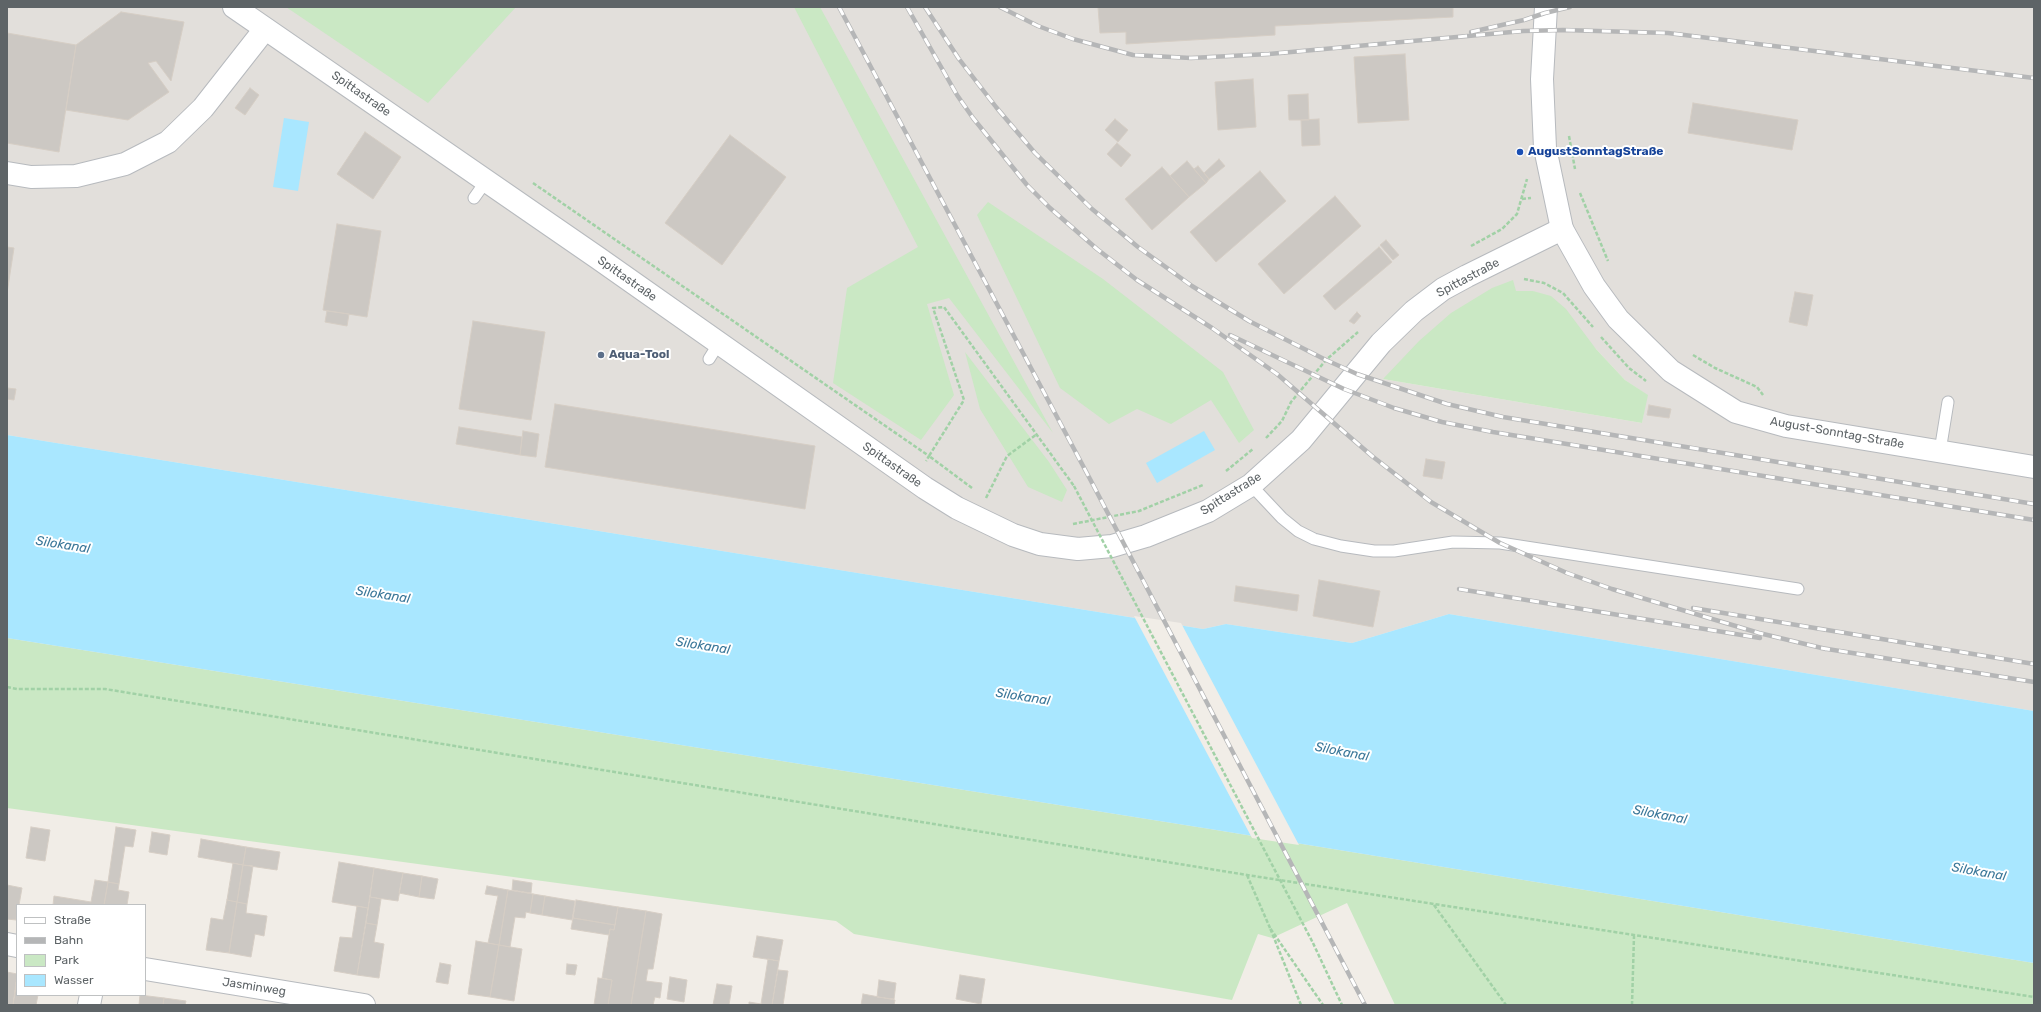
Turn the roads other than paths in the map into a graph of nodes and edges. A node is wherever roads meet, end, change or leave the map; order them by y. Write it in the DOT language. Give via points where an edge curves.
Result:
graph roads {
  1 [pos="234,7"];
  2 [pos="1546,7"];
  3 [pos="265,29"];
  4 [pos="7,173"];
  5 [pos="1562,229"];
  6 [pos="1948,402"];
  7 [pos="1940,451"];
  8 [pos="2034,467"];
  9 [pos="1251,485"];
  10 [pos="1798,589"];
  11 [pos="146,969"];
  12 [pos="364,1005"];
  1 -- 3 [label="street, Spittastraße"];
  2 -- 5 [label="street, August-Sonntag-Straße" via="1542,79 1545,148"];
  3 -- 4 [label="street" via="203,108 168,142 125,164 76,176"];
  3 -- 9 [label="street, Spittastraße" via="480,189 714,351 956,508 1013,535 1040,544 1078,549 1119,544 1146,536 1208,510"];
  5 -- 7 [label="street, August-Sonntag-Straße" via="1594,286 1618,319 1671,370 1736,412 1786,426"];
  5 -- 9 [label="street, Spittastraße" via="1443,289 1414,310 1381,343 1301,440"];
  6 -- 7 [label="lane"];
  7 -- 8 [label="street, August-Sonntag-Straße"];
  9 -- 10 [label="lane" via="1277,514 1298,531 1314,539 1341,546 1394,551 1453,542 1500,543"];
  11 -- 12 [label="street, Jasminweg"];
}
